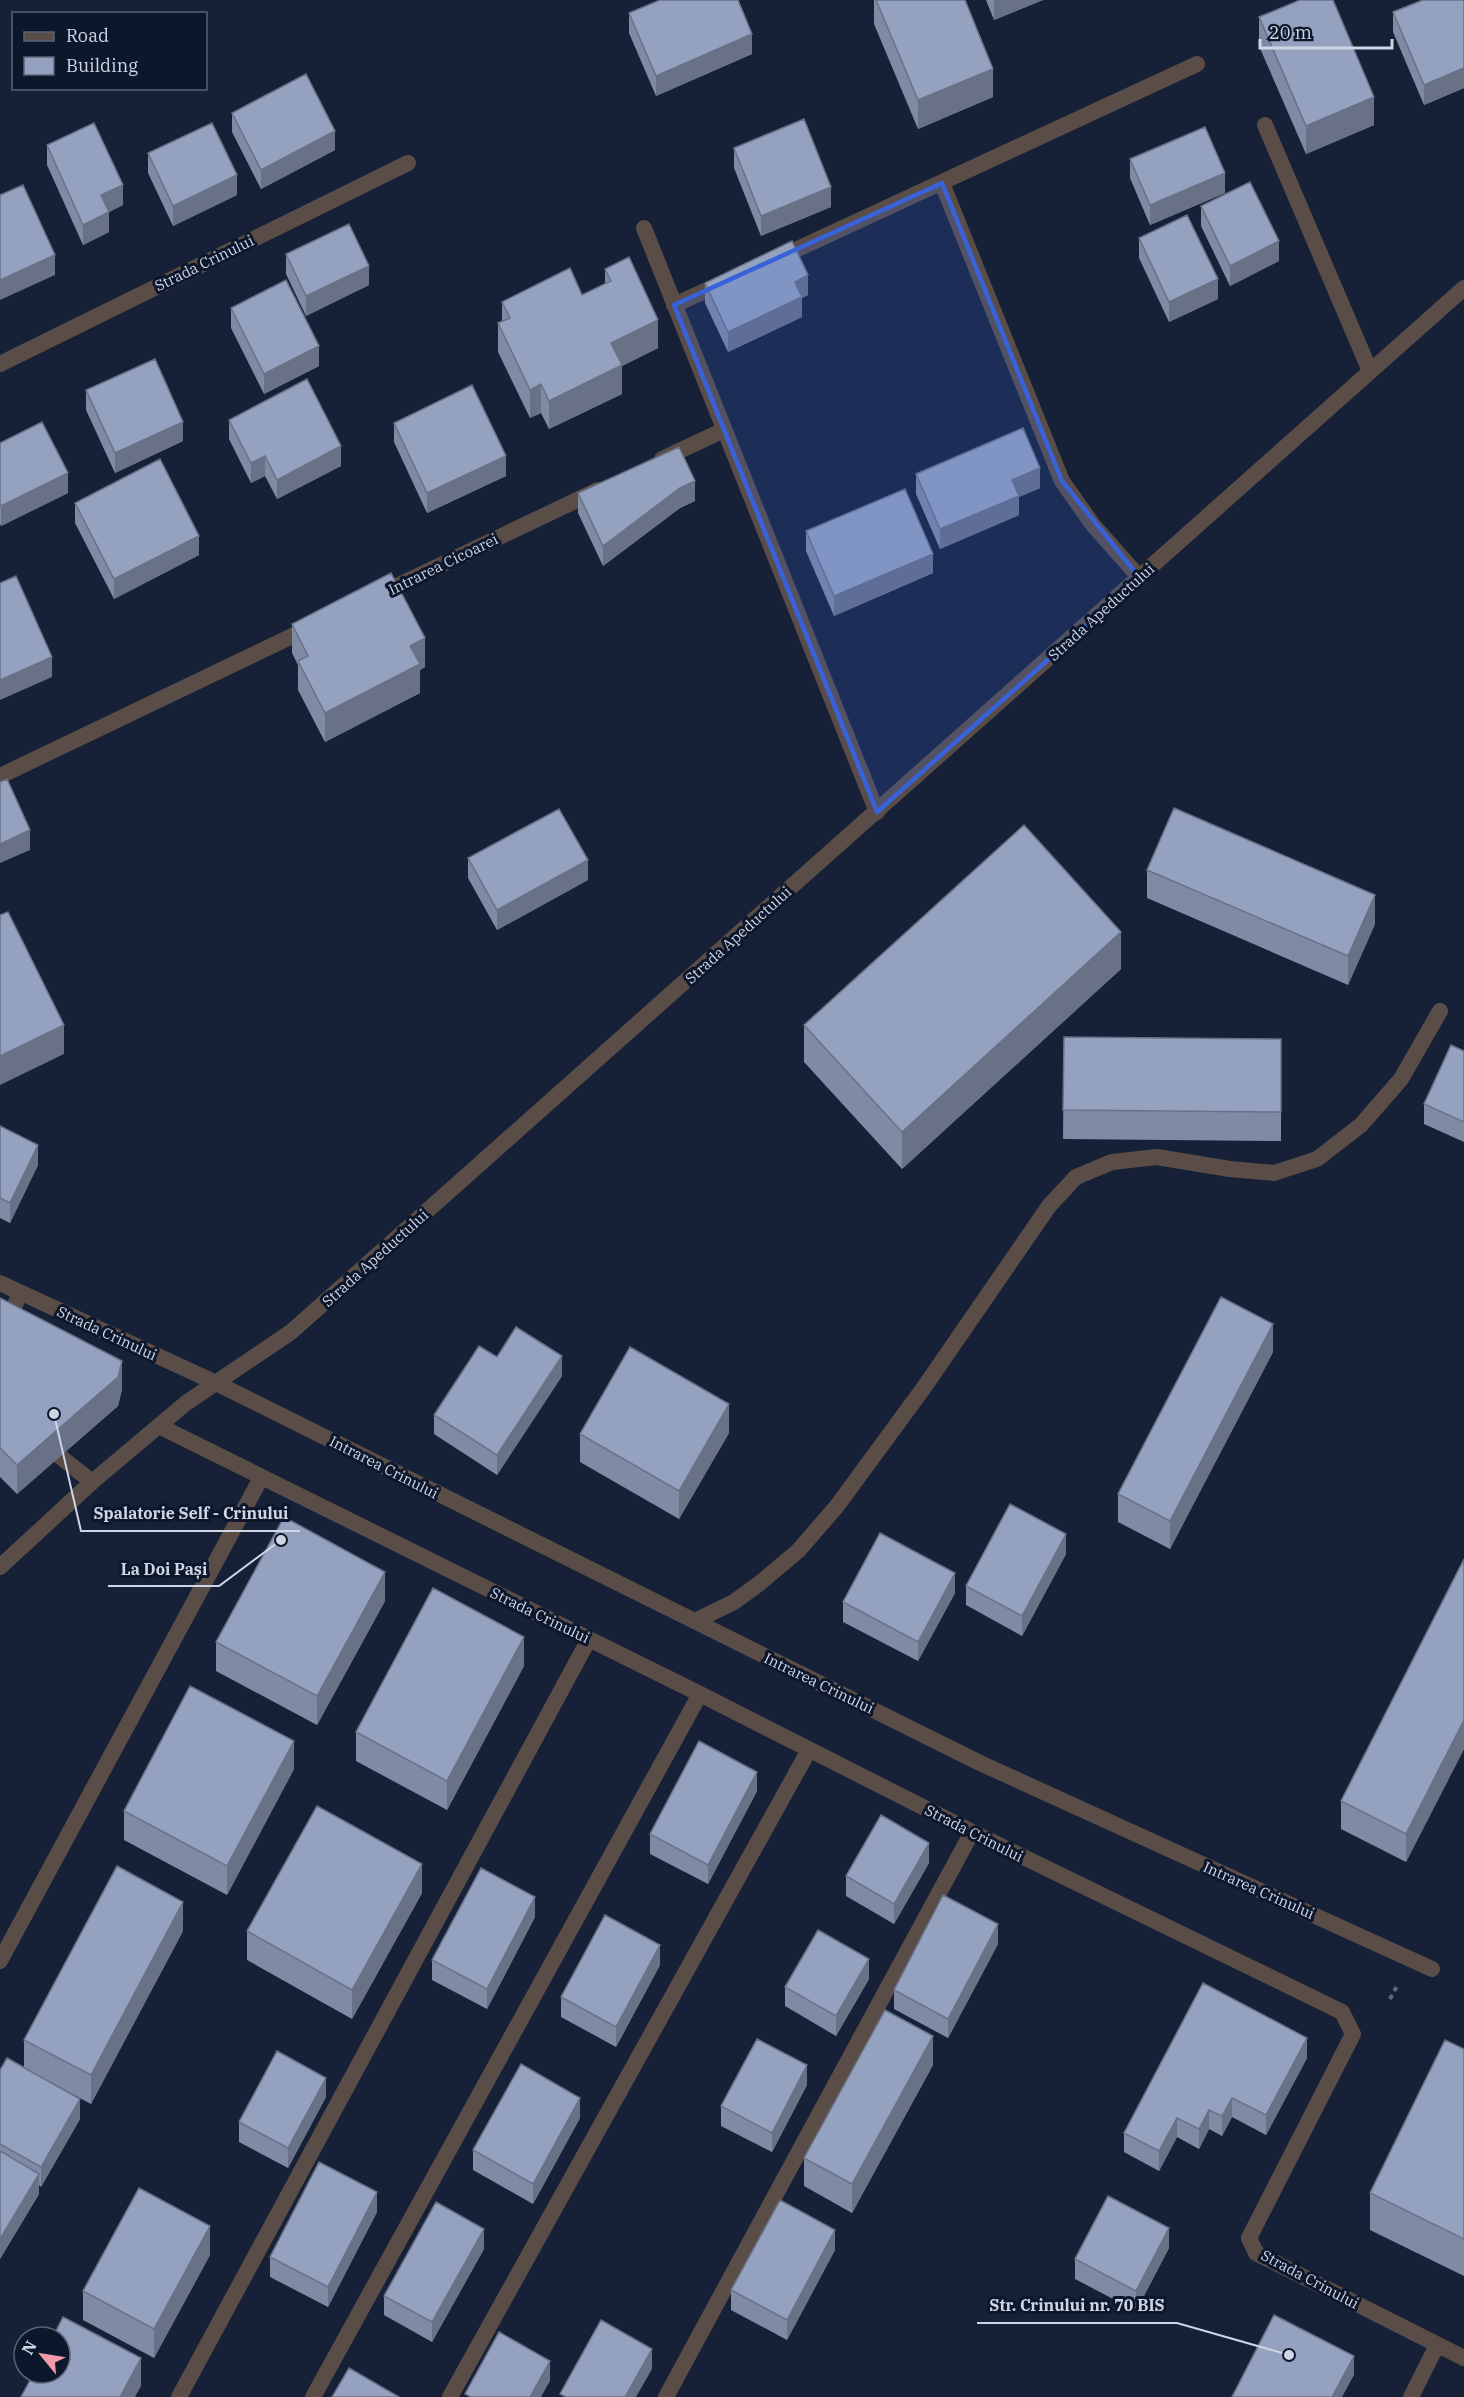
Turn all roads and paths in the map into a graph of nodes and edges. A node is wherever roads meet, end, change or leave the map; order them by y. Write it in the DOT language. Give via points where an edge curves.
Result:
graph roads {
  1 [pos="1197,64"];
  2 [pos="1264,124"];
  3 [pos="408,163"];
  4 [pos="942,183"];
  5 [pos="644,228"];
  6 [pos="760,266"];
  7 [pos="738,276"];
  8 [pos="1464,288"];
  9 [pos="674,305"];
  10 [pos="0,364"];
  11 [pos="1370,371"];
  12 [pos="724,430"];
  13 [pos="648,466"];
  14 [pos="616,481"];
  15 [pos="1140,578"];
  16 [pos="367,600"];
  17 [pos="324,621"];
  18 [pos="0,776"];
  19 [pos="877,812"];
  20 [pos="1440,1011"];
  21 [pos="0,1283"];
  22 [pos="20,1293"];
  23 [pos="0,1340"];
  24 [pos="214,1382"];
  25 [pos="159,1426"];
  26 [pos="27,1431"];
  27 [pos="261,1478"];
  28 [pos="92,1482"];
  29 [pos="0,1567"];
  30 [pos="695,1621"];
  31 [pos="589,1640"];
  32 [pos="700,1694"];
  33 [pos="809,1750"];
  34 [pos="972,1832"];
  35 [pos="0,1961"];
  36 [pos="1431,1969"];
  37 [pos="1437,2345"];
  38 [pos="1464,2358"];
  39 [pos="179,2397"];
  40 [pos="313,2397"];
  41 [pos="450,2397"];
  42 [pos="666,2397"];
  43 [pos="1411,2397"];
  1 -- 4 [label="street"];
  2 -- 11 [label="street"];
  3 -- 10 [label="street, Strada Crinului"];
  4 -- 6 [label="street"];
  4 -- 15 [label="street" via="1062,481 1093,525"];
  5 -- 9 [label="street"];
  7 -- 9 [label="street"];
  8 -- 11 [label="street, Strada Apeductului"];
  9 -- 12 [label="street"];
  11 -- 15 [label="street, Strada Apeductului"];
  12 -- 13 [label="street"];
  12 -- 19 [label="street"];
  14 -- 16 [label="street, Intrarea Cicoarei"];
  15 -- 19 [label="street, Strada Apeductului"];
  17 -- 18 [label="street"];
  19 -- 24 [label="street, Strada Apeductului" via="291,1332"];
  20 -- 30 [label="street" via="1401,1079 1361,1125 1317,1159 1274,1173 1157,1157 1112,1161 1076,1178 1042,1215 837,1506 798,1551 760,1583 734,1602"];
  21 -- 22 [label="street, Strada Crinului"];
  22 -- 23 [label="street"];
  22 -- 24 [label="street, Strada Crinului"];
  24 -- 25 [label="street, Strada Apeductului"];
  24 -- 30 [label="street, Intrarea Crinului"];
  25 -- 27 [label="street, Strada Crinului"];
  25 -- 28 [label="street, Strada Apeductului"];
  26 -- 28 [label="street"];
  27 -- 31 [label="street, Strada Crinului"];
  27 -- 35 [label="street"];
  28 -- 29 [label="street, Strada Apeductului"];
  30 -- 36 [label="street, Intrarea Crinului" via="980,1763"];
  31 -- 32 [label="street, Strada Crinului"];
  31 -- 39 [label="street"];
  32 -- 33 [label="street, Strada Crinului"];
  32 -- 40 [label="street"];
  33 -- 34 [label="street, Strada Crinului"];
  33 -- 41 [label="street"];
  34 -- 37 [label="street, Strada Crinului" via="1342,2012 1353,2034 1249,2238 1256,2253"];
  34 -- 42 [label="street"];
  37 -- 38 [label="street, Strada Crinului"];
  37 -- 43 [label="street"];
}
